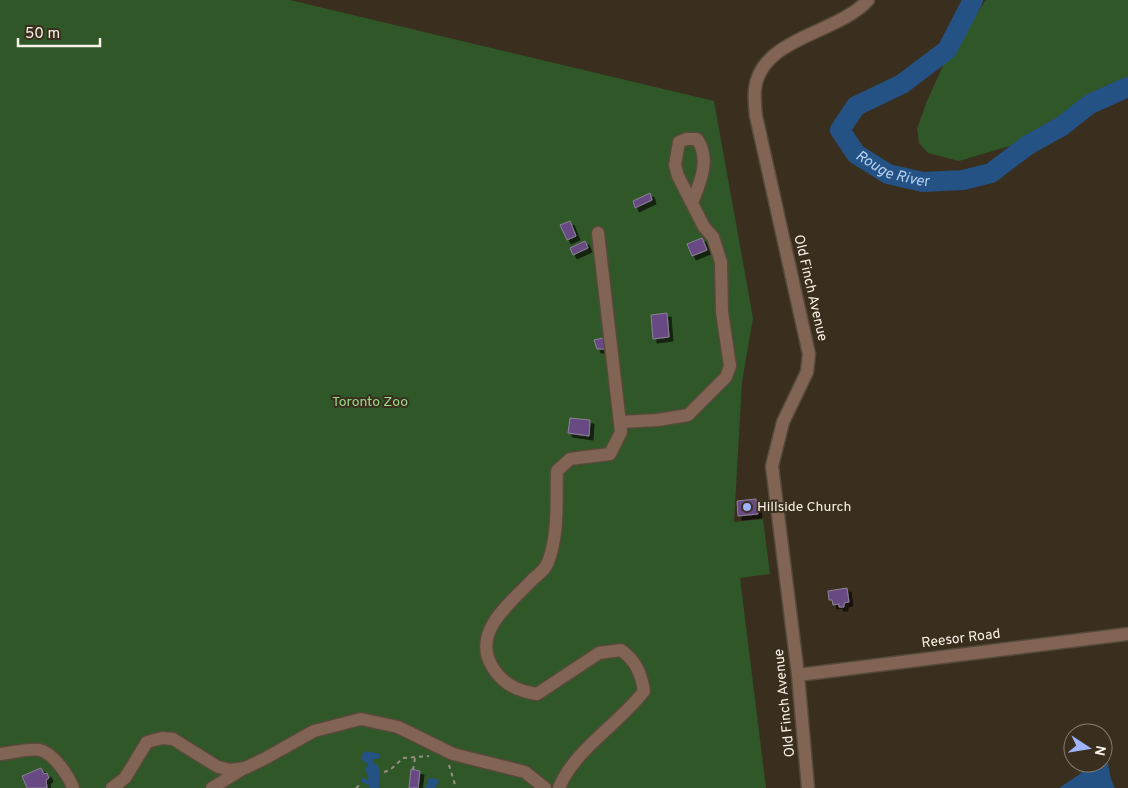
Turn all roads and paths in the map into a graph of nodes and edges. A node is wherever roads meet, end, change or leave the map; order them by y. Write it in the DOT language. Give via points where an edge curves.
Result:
graph roads {
  1 [pos="868,0"];
  2 [pos="692,203"];
  3 [pos="598,233"];
  4 [pos="620,422"];
  5 [pos="1128,634"];
  6 [pos="798,675"];
  7 [pos="0,754"];
  8 [pos="433,756"];
  9 [pos="415,758"];
  10 [pos="441,760"];
  11 [pos="245,768"];
  12 [pos="413,770"];
  13 [pos="384,772"];
  14 [pos="362,783"];
  15 [pos="73,788"];
  16 [pos="112,788"];
  17 [pos="212,788"];
  18 [pos="356,788"];
  19 [pos="456,788"];
  20 [pos="545,788"];
  21 [pos="559,788"];
  22 [pos="808,788"];
  1 -- 6 [label="street, Old Finch Avenue" via="859,10 792,42 772,57 760,72 755,89 756,116 809,354 807,372 783,422 772,466"];
  2 -- 4 [label="street" via="718,249 730,366 726,377 688,416"];
  3 -- 4 [label="street"];
  4 -- 21 [label="street" via="621,432 610,454 570,459 557,471 556,530 548,564 493,621 485,641 488,660 499,676 517,690 537,694 599,653 621,650 632,658 641,675 644,691 587,747 562,778"];
  5 -- 6 [label="street, Reesor Road"];
  6 -- 22 [label="street, Old Finch Avenue"];
  7 -- 15 [label="street" via="41,750 52,758"];
  8 -- 9 [label="path"];
  9 -- 12 [label="path"];
  9 -- 13 [label="path" via="404,758"];
  10 -- 19 [label="path" via="449,765"];
  11 -- 16 [label="street" via="231,770 218,767 183,744 162,738 147,742 125,778"];
  11 -- 17 [label="street"];
  11 -- 20 [label="street" via="314,731 361,719 398,727 453,754 525,772"];
  14 -- 18 [label="path"];
}
